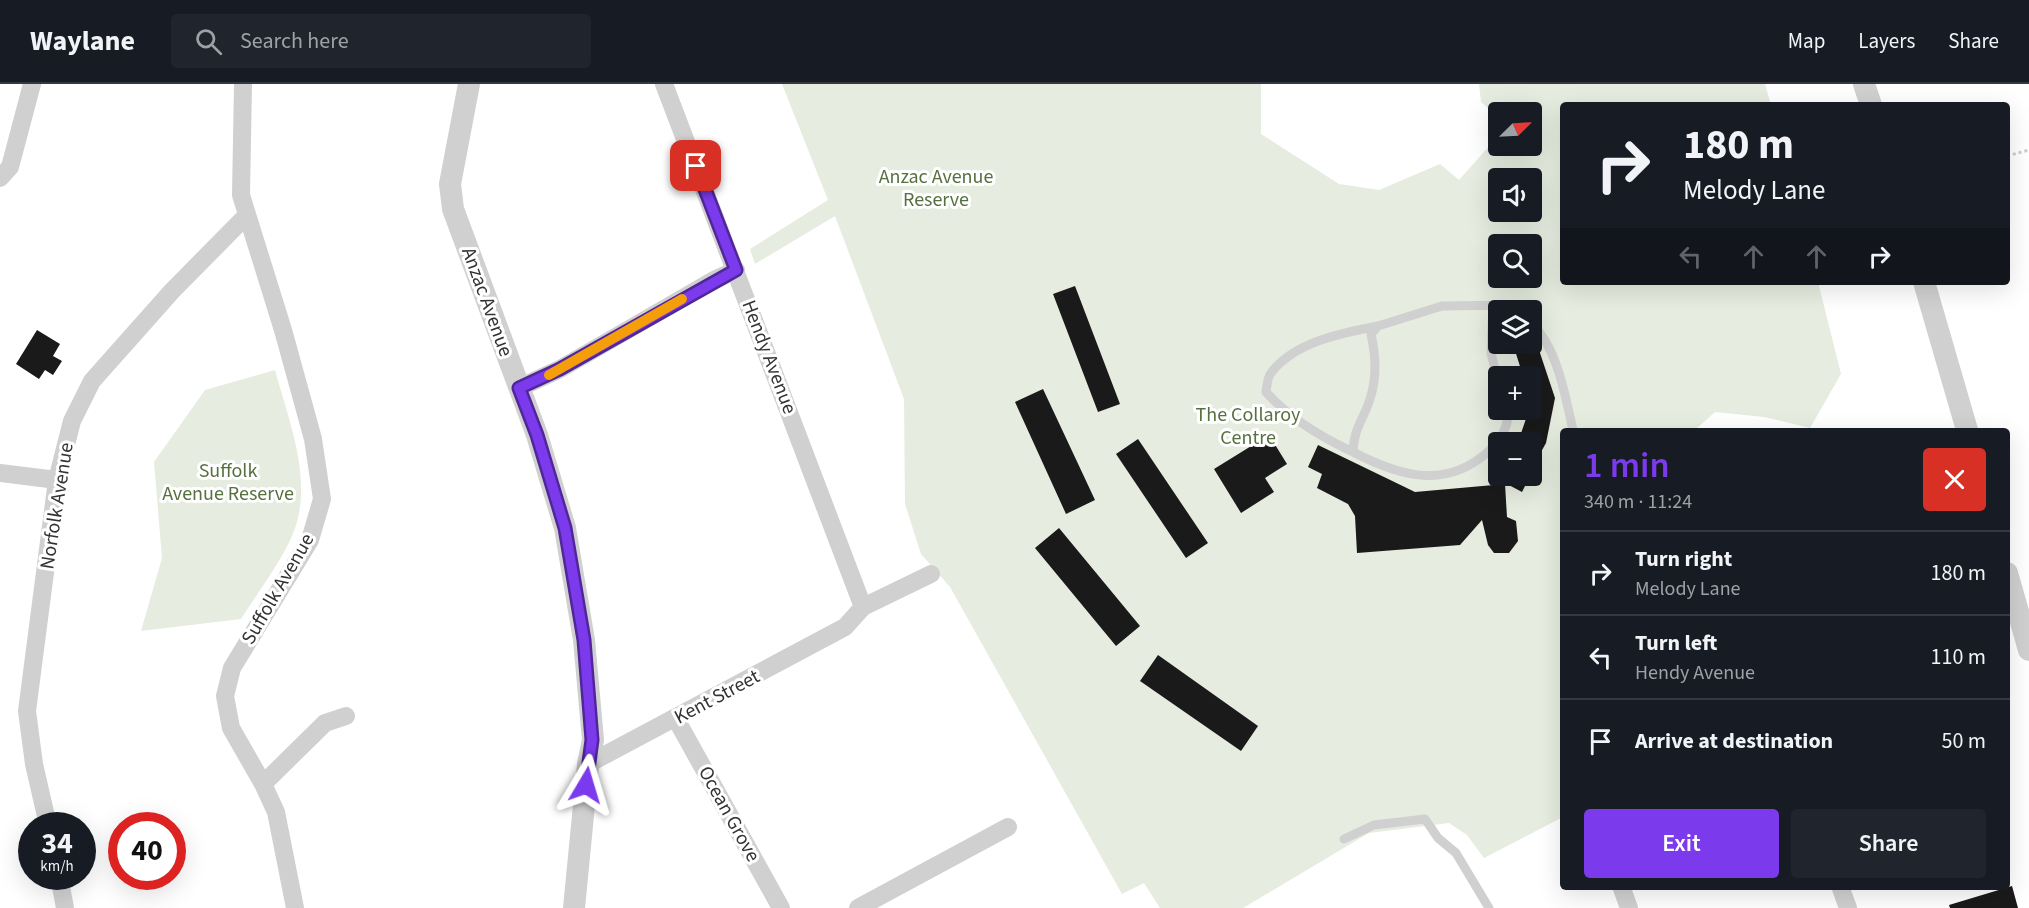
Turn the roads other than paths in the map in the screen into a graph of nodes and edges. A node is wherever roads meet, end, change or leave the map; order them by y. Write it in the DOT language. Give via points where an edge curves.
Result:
graph roads {
  1 [pos="33,84"];
  2 [pos="243,84"];
  3 [pos="469,84"];
  4 [pos="664,84"];
  5 [pos="1864,84"];
  6 [pos="1870,102"];
  7 [pos="0,178"];
  8 [pos="247,215"];
  9 [pos="736,270"];
  10 [pos="1925,285"];
  11 [pos="1488,305"];
  12 [pos="1378,326"];
  13 [pos="1542,336"];
  14 [pos="519,388"];
  15 [pos="1506,420"];
  16 [pos="1573,428"];
  17 [pos="1965,428"];
  18 [pos="1353,453"];
  19 [pos="0,473"];
  20 [pos="57,480"];
  21 [pos="931,574"];
  22 [pos="2010,584"];
  23 [pos="863,607"];
  24 [pos="2029,650"];
  25 [pos="346,716"];
  26 [pos="676,719"];
  27 [pos="588,764"];
  28 [pos="264,784"];
  29 [pos="45,812"];
  30 [pos="1008,827"];
  31 [pos="1344,839"];
  32 [pos="62,890"];
  33 [pos="1622,890"];
  34 [pos="1841,890"];
  35 [pos="65,908"];
  36 [pos="295,908"];
  37 [pos="574,908"];
  38 [pos="781,908"];
  39 [pos="858,908"];
  40 [pos="1489,908"];
  41 [pos="1629,908"];
  42 [pos="1848,908"];
  1 -- 7 [label="street" via="10,167"];
  2 -- 8 [label="street, Suffolk Avenue" via="241,195"];
  3 -- 14 [label="street, Anzac Avenue" via="450,184 453,209"];
  4 -- 9 [label="street, Hendy Avenue"];
  5 -- 6 [label="street"];
  8 -- 20 [label="street, Norfolk Avenue" via="92,381 72,421"];
  8 -- 28 [label="street, Suffolk Avenue" via="313,439 322,499 310,540 231,668 225,696 231,728"];
  9 -- 14 [label="street"];
  9 -- 23 [label="street, Hendy Avenue"];
  10 -- 17 [label="street"];
  11 -- 12 [label="lane" via="1442,306"];
  12 -- 18 [label="lane" via="1371,334 1376,356 1370,400 1354,434"];
  12 -- 18 [label="lane" via="1302,347 1270,374 1266,392 1281,410"];
  13 -- 16 [label="lane" via="1560,376"];
  14 -- 27 [label="street, Anzac Avenue" via="565,528 584,640 592,740"];
  15 -- 18 [label="lane" via="1503,437 1457,473 1417,476 1381,467"];
  19 -- 20 [label="street"];
  20 -- 29 [label="street, Norfolk Avenue" via="27,711"];
  21 -- 23 [label="street"];
  22 -- 24 [label="street"];
  23 -- 26 [label="street, Kent Street" via="845,627"];
  25 -- 28 [label="street" via="325,723"];
  26 -- 27 [label="street, Kent Street"];
  26 -- 38 [label="street, Ocean Grove"];
  27 -- 37 [label="street, Anzac Avenue"];
  28 -- 36 [label="street, Suffolk Avenue" via="276,812"];
  30 -- 39 [label="street"];
  31 -- 40 [label="lane" via="1374,825 1425,819 1438,838 1456,853"];
  32 -- 35 [label="street"];
  33 -- 41 [label="street"];
  34 -- 42 [label="street"];
}
